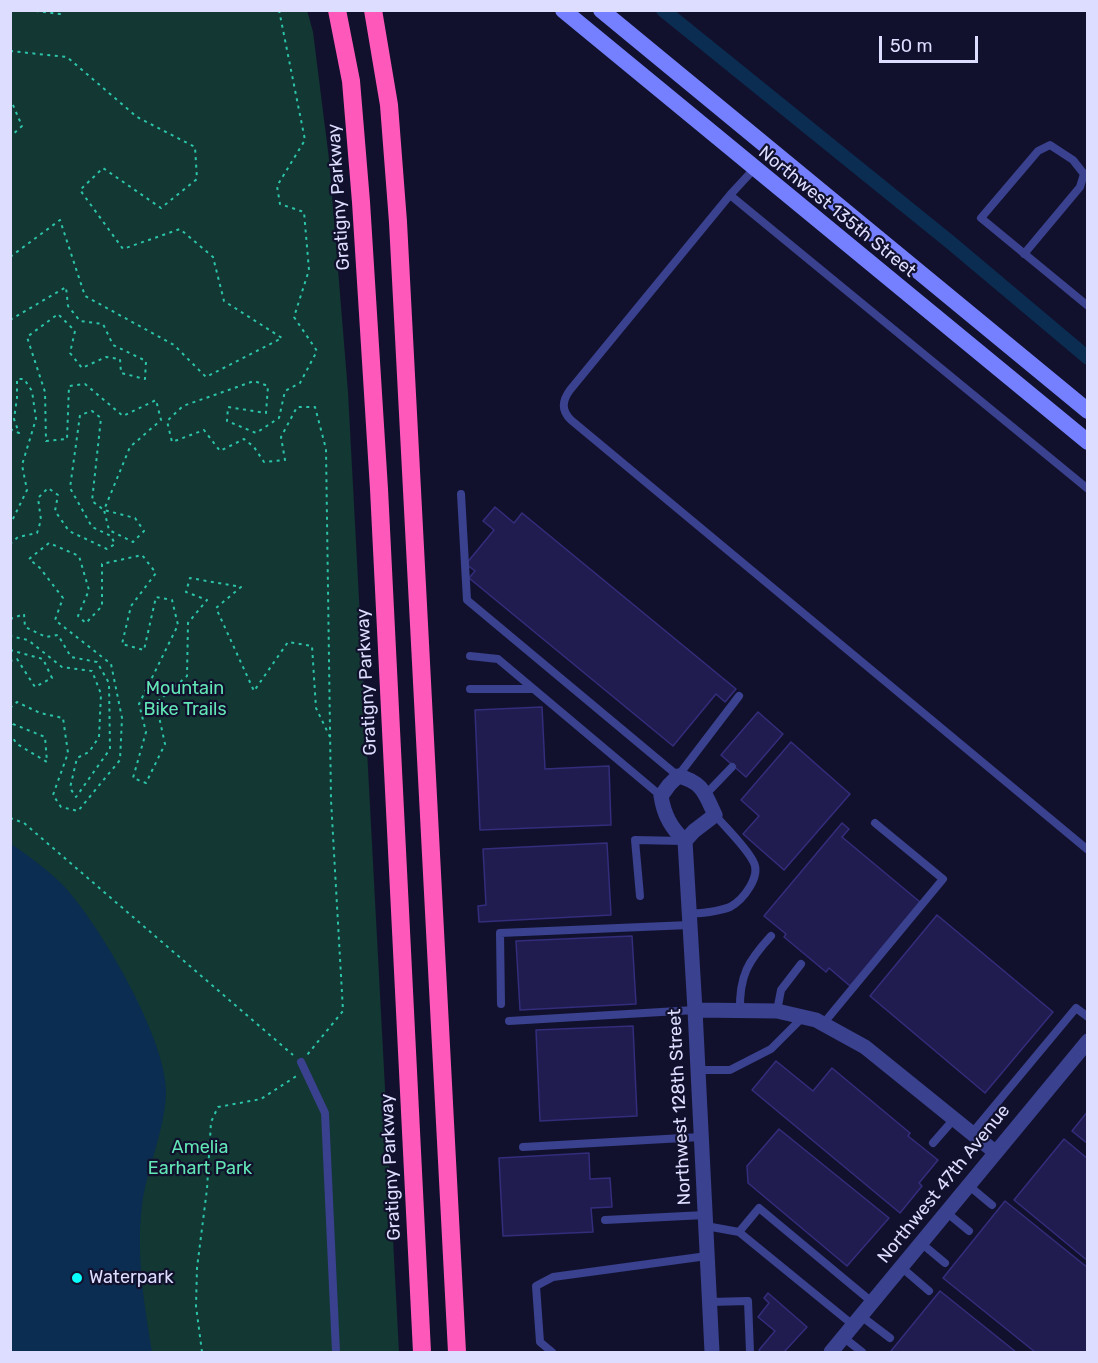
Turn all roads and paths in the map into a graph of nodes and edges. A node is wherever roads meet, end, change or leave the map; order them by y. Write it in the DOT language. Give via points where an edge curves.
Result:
graph roads {
  1 [pos="28,10"];
  2 [pos="61,10"];
  3 [pos="279,10"];
  4 [pos="337,10"];
  5 [pos="373,10"];
  6 [pos="563,10"];
  7 [pos="601,10"];
  8 [pos="10,51"];
  9 [pos="10,98"];
  10 [pos="10,137"];
  11 [pos="771,150"];
  12 [pos="754,169"];
  13 [pos="730,195"];
  14 [pos="1024,254"];
  15 [pos="10,257"];
  16 [pos="1088,306"];
  17 [pos="10,320"];
  18 [pos="1088,411"];
  19 [pos="10,429"];
  20 [pos="1088,442"];
  21 [pos="1088,489"];
  22 [pos="461,494"];
  23 [pos="104,510"];
  24 [pos="10,525"];
  25 [pos="10,544"];
  26 [pos="10,619"];
  27 [pos="10,636"];
  28 [pos="10,650"];
  29 [pos="470,656"];
  30 [pos="10,661"];
  31 [pos="470,689"];
  32 [pos="532,689"];
  33 [pos="739,696"];
  34 [pos="10,708"];
  35 [pos="10,717"];
  36 [pos="10,734"];
  37 [pos="331,739"];
  38 [pos="732,767"];
  39 [pos="678,776"];
  40 [pos="706,794"];
  41 [pos="661,796"];
  42 [pos="715,815"];
  43 [pos="10,818"];
  44 [pos="875,823"];
  45 [pos="685,841"];
  46 [pos="1088,850"];
  47 [pos="640,896"];
  48 [pos="689,919"];
  49 [pos="771,936"];
  50 [pos="801,964"];
  51 [pos="501,1004"];
  52 [pos="695,1010"];
  53 [pos="740,1011"];
  54 [pos="777,1011"];
  55 [pos="803,1017"];
  56 [pos="1088,1017"];
  57 [pos="509,1021"];
  58 [pos="823,1024"];
  59 [pos="1088,1041"];
  60 [pos="303,1066"];
  61 [pos="698,1070"];
  62 [pos="954,1119"];
  63 [pos="972,1133"];
  64 [pos="701,1137"];
  65 [pos="933,1143"];
  66 [pos="523,1147"];
  67 [pos="995,1152"];
  68 [pos="968,1185"];
  69 [pos="992,1205"];
  70 [pos="946,1212"];
  71 [pos="605,1220"];
  72 [pos="706,1221"];
  73 [pos="969,1231"];
  74 [pos="740,1232"];
  75 [pos="921,1243"];
  76 [pos="707,1256"];
  77 [pos="945,1263"];
  78 [pos="901,1267"];
  79 [pos="929,1291"];
  80 [pos="710,1302"];
  81 [pos="873,1302"];
  82 [pos="852,1326"];
  83 [pos="890,1338"];
  84 [pos="202,1353"];
  85 [pos="336,1353"];
  86 [pos="422,1353"];
  87 [pos="457,1353"];
  88 [pos="552,1353"];
  89 [pos="712,1353"];
  90 [pos="750,1353"];
  91 [pos="831,1353"];
  92 [pos="862,1353"];
  1 -- 2 [label="path" via="60,14"];
  3 -- 37 [label="path" via="305,140 277,186 280,204 304,212 309,270 294,317 317,351 300,383 285,391 279,418 256,433 227,421 228,406 266,413 268,386 254,381 183,406 167,421 172,442 204,430 220,451 243,439 264,462 285,460 281,437 297,406 315,407 326,449"];
  4 -- 86 [label="highway, Gratigny Parkway" via="351,81 361,202"];
  5 -- 87 [label="highway" via="389,105 398,222"];
  6 -- 12 [label="main road, Northwest 135th Street"];
  7 -- 11 [label="main road, Northwest 135th Street"];
  8 -- 15 [label="path" via="67,57 137,117 195,147 197,179 162,208 103,168 80,190 123,249 180,229 213,257 224,301 282,338 206,376 174,345 86,297 60,220"];
  9 -- 10 [label="path" via="22,126"];
  11 -- 12 [label="main road"];
  11 -- 18 [label="main road, Northwest 135th Street"];
  12 -- 13 [label="lane"];
  12 -- 20 [label="main road, Northwest 135th Street"];
  13 -- 21 [label="lane"];
  13 -- 46 [label="lane" via="566,396 566,415"];
  14 -- 14 [label="lane" via="981,218 1038,151 1050,146 1073,159 1084,174 1080,187"];
  14 -- 16 [label="lane"];
  17 -- 23 [label="path" via="66,287 68,306 80,321 104,324 113,345 146,361 144,379 121,373 120,359 106,357 82,368 70,353 75,331 58,314 27,338 45,392 46,441 67,439 69,386 85,384 123,416 156,400 160,420 130,447"];
  19 -- 24 [label="path" via="20,433 14,418 17,379 24,378 32,391 36,419 22,465 27,490"];
  22 -- 39 [label="lane" via="467,600"];
  23 -- 23 [label="path" via="135,518 144,531 133,542 109,530"];
  23 -- 25 [label="path" via="92,501 101,418 92,411 80,415 70,488 92,527 111,536 115,544 107,549 69,531 55,511 58,495 48,488 38,498 41,520 37,533 18,537"];
  26 -- 27 [label="path" via="24,614 25,627 46,637 58,635 71,657 97,662 109,683 110,749 76,797 70,788 77,758 89,752 99,737 101,694 92,671 62,667 28,640"];
  28 -- 30 [label="path" via="43,659 52,678 35,687 17,659"];
  29 -- 32 [label="lane" via="498,658"];
  31 -- 32 [label="lane"];
  32 -- 41 [label="lane"];
  33 -- 39 [label="lane"];
  34 -- 37 [label="path" via="17,702 63,718 68,753 53,795 61,807 78,811 120,760 122,718 111,664 55,620 63,598 29,559 49,543 79,556 89,590 78,616 86,623 102,606 102,564 142,555 156,573 131,606 122,644 144,650 156,597 172,600 178,625 140,704 146,732 133,778 146,783 165,744 156,702 187,676 188,623 207,600 186,592 190,578 241,586 216,608 254,691 288,642 312,646 316,708"];
  35 -- 36 [label="path" via="13,724 45,737 47,762 17,744"];
  37 -- 60 [label="path" via="343,1011"];
  38 -- 40 [label="lane"];
  39 -- 40 [label="street" via="698,784"];
  39 -- 41 [label="street"];
  40 -- 42 [label="street"];
  41 -- 45 [label="street" via="666,818"];
  42 -- 45 [label="street"];
  42 -- 48 [label="lane" via="754,862 756,875 732,906"];
  43 -- 60 [label="path" via="24,823"];
  44 -- 58 [label="lane" via="943,879"];
  45 -- 47 [label="lane" via="635,840"];
  45 -- 48 [label="street, Northwest 128th Street"];
  48 -- 51 [label="lane" via="500,933"];
  48 -- 52 [label="street, Northwest 128th Street"];
  49 -- 53 [label="lane" via="746,969 739,990"];
  50 -- 54 [label="lane" via="781,990"];
  52 -- 53 [label="street"];
  52 -- 57 [label="lane"];
  52 -- 61 [label="street, Northwest 128th Street"];
  53 -- 54 [label="street"];
  54 -- 55 [label="street"];
  55 -- 58 [label="street"];
  55 -- 61 [label="lane" via="771,1049 730,1070"];
  56 -- 63 [label="lane" via="1076,1008"];
  58 -- 62 [label="street" via="865,1047"];
  59 -- 67 [label="street, Northwest 47th Avenue"];
  60 -- 84 [label="path" via="261,1099 218,1107 211,1122 197,1268 196,1306"];
  60 -- 85 [label="lane" via="325,1113"];
  61 -- 64 [label="street, Northwest 128th Street"];
  62 -- 63 [label="street"];
  62 -- 65 [label="lane"];
  63 -- 67 [label="street"];
  64 -- 66 [label="lane"];
  64 -- 72 [label="street, Northwest 128th Street"];
  67 -- 68 [label="street, Northwest 47th Avenue"];
  68 -- 69 [label="lane"];
  68 -- 70 [label="street, Northwest 47th Avenue"];
  70 -- 73 [label="lane"];
  70 -- 75 [label="street, Northwest 47th Avenue"];
  71 -- 72 [label="lane"];
  72 -- 74 [label="lane"];
  72 -- 76 [label="street, Northwest 128th Street"];
  74 -- 81 [label="lane" via="759,1208"];
  74 -- 82 [label="lane"];
  75 -- 77 [label="lane"];
  75 -- 78 [label="street, Northwest 47th Avenue"];
  76 -- 80 [label="street, Northwest 128th Street"];
  76 -- 88 [label="lane" via="553,1276 536,1286 540,1342"];
  78 -- 79 [label="lane"];
  78 -- 81 [label="street, Northwest 47th Avenue"];
  80 -- 89 [label="street, Northwest 128th Street"];
  80 -- 90 [label="lane" via="748,1301"];
  81 -- 82 [label="street, Northwest 47th Avenue"];
  82 -- 83 [label="lane"];
  82 -- 91 [label="street, Northwest 47th Avenue"];
  82 -- 92 [label="lane"];
}
